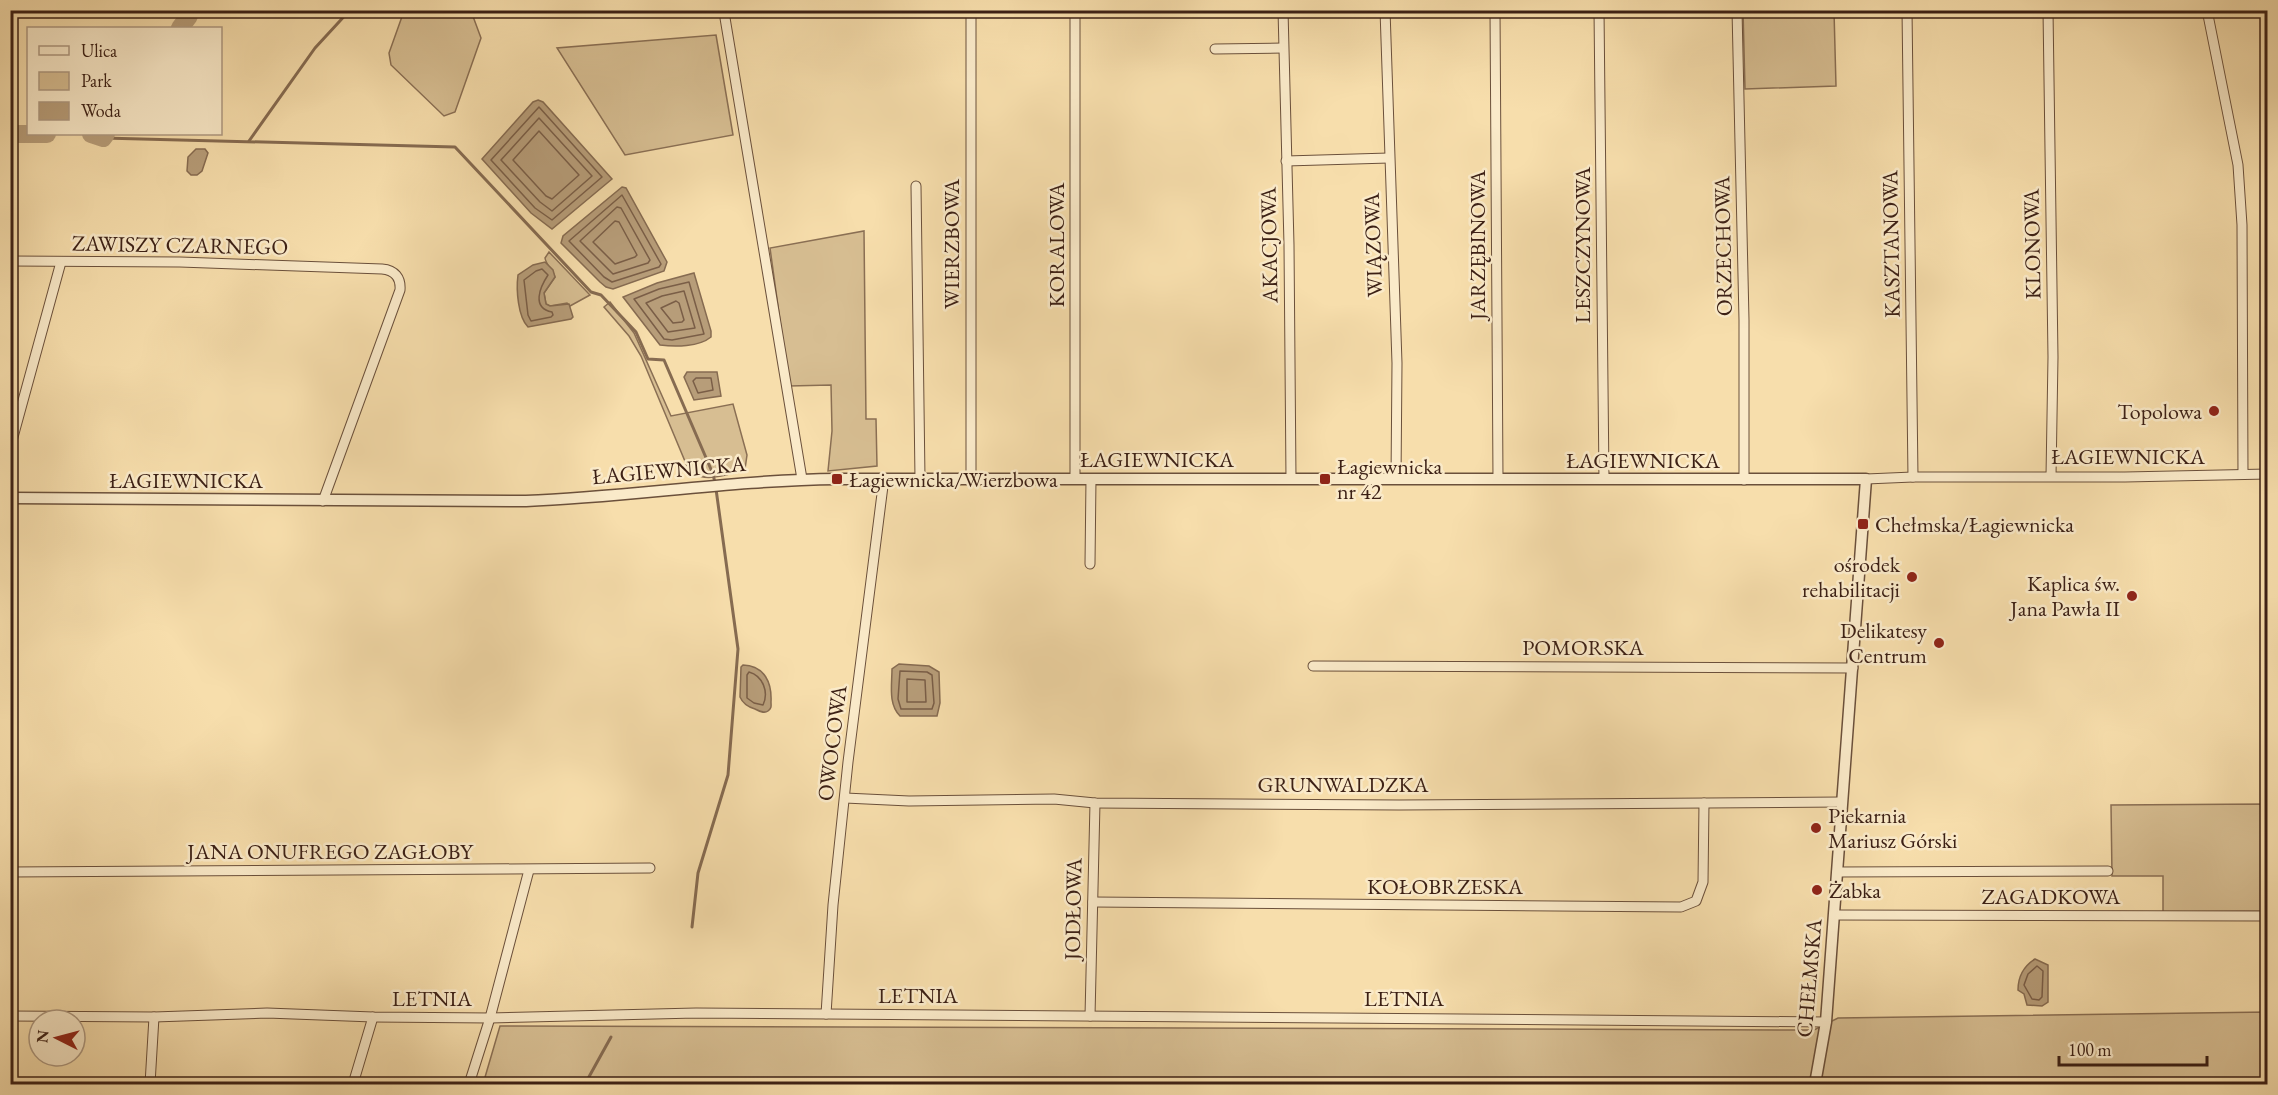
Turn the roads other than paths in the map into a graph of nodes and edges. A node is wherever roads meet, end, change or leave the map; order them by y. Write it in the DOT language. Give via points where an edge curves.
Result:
graph roads {
  1 [pos="970,10"];
  2 [pos="1075,10"];
  3 [pos="1283,10"];
  4 [pos="1385,10"];
  5 [pos="1495,10"];
  6 [pos="1599,10"];
  7 [pos="1737,10"];
  8 [pos="1907,10"];
  9 [pos="2048,10"];
  10 [pos="2207,10"];
  11 [pos="725,18"];
  12 [pos="1283,48"];
  13 [pos="1215,49"];
  14 [pos="1389,158"];
  15 [pos="1286,161"];
  16 [pos="916,186"];
  17 [pos="10,261"];
  18 [pos="61,262"];
  19 [pos="10,448"];
  20 [pos="2243,474"];
  21 [pos="2268,474"];
  22 [pos="2051,476"];
  23 [pos="1913,477"];
  24 [pos="884,478"];
  25 [pos="920,478"];
  26 [pos="971,478"];
  27 [pos="802,479"];
  28 [pos="1076,479"];
  29 [pos="1091,479"];
  30 [pos="1291,479"];
  31 [pos="1396,479"];
  32 [pos="1498,479"];
  33 [pos="1604,479"];
  34 [pos="1866,479"];
  35 [pos="1744,480"];
  36 [pos="10,498"];
  37 [pos="323,501"];
  38 [pos="1090,564"];
  39 [pos="1313,666"];
  40 [pos="1852,668"];
  41 [pos="845,798"];
  42 [pos="1095,802"];
  43 [pos="1842,802"];
  44 [pos="1704,803"];
  45 [pos="650,868"];
  46 [pos="529,870"];
  47 [pos="2108,871"];
  48 [pos="10,872"];
  49 [pos="1837,872"];
  50 [pos="1093,902"];
  51 [pos="1834,915"];
  52 [pos="2268,916"];
  53 [pos="826,1014"];
  54 [pos="10,1016"];
  55 [pos="1090,1016"];
  56 [pos="154,1017"];
  57 [pos="373,1017"];
  58 [pos="490,1018"];
  59 [pos="1826,1022"];
  60 [pos="150,1084"];
  61 [pos="353,1084"];
  62 [pos="469,1084"];
  63 [pos="1815,1084"];
  1 -- 26 [label="street, WIERZBOWA"];
  2 -- 28 [label="street, KORALOWA"];
  3 -- 12 [label="street, AKACJOWA"];
  4 -- 14 [label="street, WIĄZOWA"];
  5 -- 32 [label="street, JARZĘBINOWA"];
  6 -- 33 [label="street, LESZCZYNOWA"];
  7 -- 35 [label="street, ORZECHOWA"];
  8 -- 23 [label="street, KASZTANOWA"];
  9 -- 22 [label="street, KLONOWA"];
  10 -- 20 [label="street" via="2238,165 2242,225"];
  11 -- 27 [label="street"];
  12 -- 13 [label="street"];
  12 -- 15 [label="street, AKACJOWA"];
  14 -- 15 [label="street"];
  14 -- 31 [label="street, WIĄZOWA" via="1397,363"];
  15 -- 30 [label="street, AKACJOWA"];
  16 -- 25 [label="street"];
  17 -- 18 [label="street"];
  18 -- 19 [label="street, ZAWISZY CZARNEGO"];
  18 -- 37 [label="street, ZAWISZY CZARNEGO" via="382,269 398,276 400,290"];
  20 -- 21 [label="street, ŁAGIEWNICKA"];
  20 -- 22 [label="street, ŁAGIEWNICKA"];
  22 -- 23 [label="street, ŁAGIEWNICKA"];
  23 -- 34 [label="street, ŁAGIEWNICKA"];
  24 -- 25 [label="street, ŁAGIEWNICKA"];
  24 -- 27 [label="street, ŁAGIEWNICKA"];
  24 -- 41 [label="street, OWOCOWA"];
  25 -- 26 [label="street, ŁAGIEWNICKA"];
  26 -- 28 [label="street, ŁAGIEWNICKA"];
  27 -- 37 [label="street, ŁAGIEWNICKA" via="546,500"];
  28 -- 29 [label="street, ŁAGIEWNICKA"];
  29 -- 30 [label="street, ŁAGIEWNICKA"];
  29 -- 38 [label="street"];
  30 -- 31 [label="street, ŁAGIEWNICKA"];
  31 -- 32 [label="street, ŁAGIEWNICKA"];
  32 -- 33 [label="street, ŁAGIEWNICKA"];
  33 -- 35 [label="street, ŁAGIEWNICKA"];
  34 -- 35 [label="street, ŁAGIEWNICKA"];
  34 -- 40 [label="street, CHEŁMSKA"];
  36 -- 37 [label="street, ŁAGIEWNICKA"];
  39 -- 40 [label="street, POMORSKA"];
  40 -- 43 [label="street, CHEŁMSKA"];
  41 -- 42 [label="street, GRUNWALDZKA"];
  41 -- 53 [label="street, OWOCOWA"];
  42 -- 44 [label="street, GRUNWALDZKA"];
  42 -- 50 [label="street, JODŁOWA"];
  43 -- 44 [label="street, GRUNWALDZKA"];
  43 -- 49 [label="street, CHEŁMSKA"];
  44 -- 50 [label="street, KOŁOBRZESKA" via="1702,882 1696,901 1681,907"];
  45 -- 46 [label="street, JANA ONUFREGO ZAGŁOBY"];
  46 -- 48 [label="street, JANA ONUFREGO ZAGŁOBY"];
  46 -- 58 [label="street"];
  47 -- 49 [label="street"];
  49 -- 51 [label="street, CHEŁMSKA"];
  50 -- 55 [label="street, JODŁOWA"];
  51 -- 52 [label="street, ZAGADKOWA"];
  51 -- 59 [label="street, CHEŁMSKA"];
  53 -- 55 [label="street, LETNIA"];
  53 -- 58 [label="street, LETNIA"];
  54 -- 56 [label="street, LETNIA"];
  55 -- 59 [label="street, LETNIA"];
  56 -- 57 [label="street, LETNIA" via="267,1013"];
  56 -- 60 [label="street"];
  57 -- 58 [label="street, LETNIA"];
  57 -- 61 [label="street"];
  58 -- 62 [label="street"];
  59 -- 63 [label="street, CHEŁMSKA"];
}
